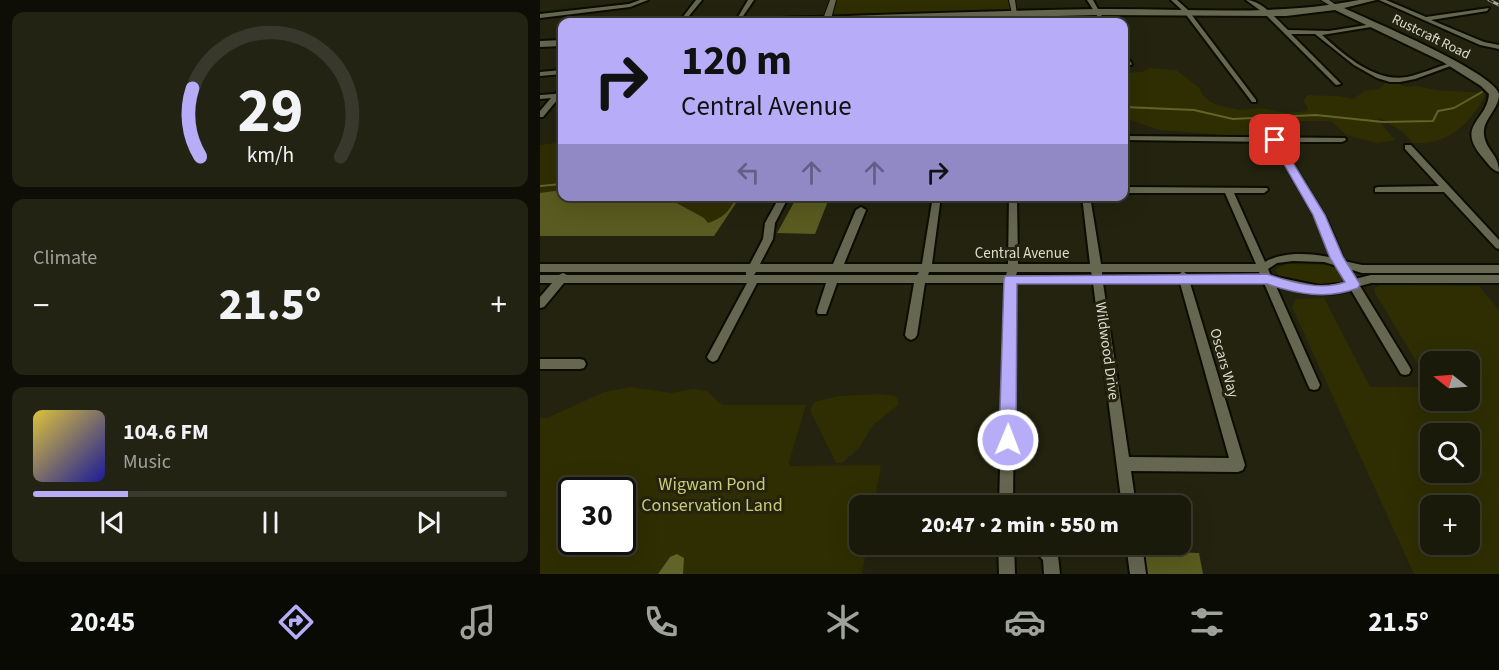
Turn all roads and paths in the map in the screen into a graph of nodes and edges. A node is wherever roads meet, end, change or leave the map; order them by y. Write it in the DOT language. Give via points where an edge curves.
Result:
graph roads {
  1 [pos="590,0"];
  2 [pos="645,0"];
  3 [pos="699,0"];
  4 [pos="751,0"];
  5 [pos="833,0"];
  6 [pos="1012,0"];
  7 [pos="1090,0"];
  8 [pos="1174,0"];
  9 [pos="1249,0"];
  10 [pos="1324,0"];
  11 [pos="1372,0"];
  12 [pos="1382,0"];
  13 [pos="1336,7"];
  14 [pos="1487,9"];
  15 [pos="1186,11"];
  16 [pos="576,12"];
  17 [pos="1097,12"];
  18 [pos="1267,13"];
  19 [pos="1015,15"];
  20 [pos="540,16"];
  21 [pos="684,18"];
  22 [pos="740,18"];
  23 [pos="827,18"];
  24 [pos="993,18"];
  25 [pos="1101,18"];
  26 [pos="1426,19"];
  27 [pos="1371,25"];
  28 [pos="1286,32"];
  29 [pos="1317,33"];
  30 [pos="558,43"];
  31 [pos="540,44"];
  32 [pos="1499,47"];
  33 [pos="1453,64"];
  34 [pos="558,72"];
  35 [pos="540,74"];
  36 [pos="1338,84"];
  37 [pos="558,93"];
  38 [pos="558,95"];
  39 [pos="540,97"];
  40 [pos="1254,101"];
  41 [pos="540,115"];
  42 [pos="1128,138"];
  43 [pos="1275,140"];
  44 [pos="1342,140"];
  45 [pos="1408,147"];
  46 [pos="1499,168"];
  47 [pos="1447,189"];
  48 [pos="1128,190"];
  49 [pos="1228,190"];
  50 [pos="1264,190"];
  51 [pos="1378,190"];
  52 [pos="781,201"];
  53 [pos="936,201"];
  54 [pos="1013,201"];
  55 [pos="1087,201"];
  56 [pos="861,210"];
  57 [pos="1499,246"];
  58 [pos="1341,264"];
  59 [pos="540,268"];
  60 [pos="570,268"];
  61 [pos="926,268"];
  62 [pos="1262,268"];
  63 [pos="1499,269"];
  64 [pos="835,273"];
  65 [pos="1012,274"];
  66 [pos="1096,274"];
  67 [pos="1183,274"];
  68 [pos="751,276"];
  69 [pos="540,279"];
  70 [pos="561,279"];
  71 [pos="1267,279"];
  72 [pos="1499,279"];
  73 [pos="920,280"];
  74 [pos="1353,284"];
  75 [pos="540,304"];
  76 [pos="822,311"];
  77 [pos="911,335"];
  78 [pos="713,357"];
  79 [pos="540,364"];
  80 [pos="580,364"];
  81 [pos="1406,370"];
  82 [pos="1314,385"];
  83 [pos="1123,464"];
  84 [pos="1006,495"];
  85 [pos="1127,495"];
  86 [pos="1006,555"];
  87 [pos="1049,555"];
  88 [pos="1135,555"];
  89 [pos="1007,574"];
  90 [pos="1052,574"];
  91 [pos="1138,574"];
  1 -- 16 [label="street"];
  2 -- 16 [label="street"];
  3 -- 21 [label="street"];
  4 -- 22 [label="street"];
  5 -- 23 [label="street"];
  6 -- 19 [label="street"];
  7 -- 17 [label="street"];
  8 -- 15 [label="street"];
  9 -- 18 [label="street"];
  10 -- 13 [label="street"];
  11 -- 13 [label="main road"];
  12 -- 26 [label="street"];
  13 -- 18 [label="main road"];
  13 -- 27 [label="main road, Rustcraft Road"];
  14 -- 26 [label="street"];
  15 -- 17 [label="main road"];
  15 -- 18 [label="main road"];
  15 -- 40 [label="street"];
  16 -- 20 [label="street"];
  17 -- 19 [label="main road"];
  17 -- 25 [label="street"];
  18 -- 28 [label="street"];
  19 -- 24 [label="main road"];
  26 -- 32 [label="street" via="1482,44"];
  27 -- 29 [label="street"];
  27 -- 33 [label="main road, Rustcraft Road"];
  28 -- 29 [label="street"];
  28 -- 36 [label="street"];
  29 -- 33 [label="street" via="1337,52 1388,80 1406,80"];
  30 -- 31 [label="main road"];
  33 -- 46 [label="main road, Rustcraft Road" via="1478,78 1495,94 1494,106 1477,135 1482,149"];
  34 -- 35 [label="street"];
  37 -- 39 [label="street"];
  38 -- 41 [label="street"];
  42 -- 43 [label="street"];
  43 -- 44 [label="street"];
  43 -- 58 [label="street" via="1319,215"];
  45 -- 47 [label="street"];
  47 -- 51 [label="street"];
  47 -- 57 [label="street"];
  48 -- 49 [label="street"];
  49 -- 50 [label="street"];
  49 -- 62 [label="street"];
  52 -- 68 [label="street"];
  53 -- 61 [label="street"];
  54 -- 65 [label="street"];
  55 -- 66 [label="street, Wildwood Drive"];
  56 -- 64 [label="street"];
  58 -- 62 [label="street, Central Avenue" via="1323,259 1285,258"];
  58 -- 63 [label="street, Central Avenue" via="1362,269"];
  58 -- 74 [label="street"];
  59 -- 60 [label="street, Central Avenue"];
  60 -- 68 [label="street, Central Avenue"];
  60 -- 70 [label="street"];
  61 -- 64 [label="street, Central Avenue"];
  61 -- 65 [label="street, Central Avenue"];
  61 -- 73 [label="street"];
  62 -- 67 [label="street, Central Avenue"];
  62 -- 71 [label="street"];
  64 -- 68 [label="street, Central Avenue"];
  64 -- 73 [label="street, Central Avenue"];
  64 -- 76 [label="street"];
  65 -- 66 [label="street, Central Avenue"];
  65 -- 73 [label="street, Central Avenue"];
  65 -- 84 [label="street"];
  66 -- 67 [label="street, Central Avenue"];
  66 -- 83 [label="street, Wildwood Drive"];
  67 -- 71 [label="street, Central Avenue"];
  67 -- 83 [label="street, Oscars Way" via="1238,465"];
  68 -- 70 [label="street, Central Avenue"];
  68 -- 78 [label="street"];
  69 -- 70 [label="street, Central Avenue"];
  70 -- 75 [label="street"];
  71 -- 74 [label="street, Central Avenue" via="1312,290 1340,289"];
  71 -- 82 [label="street"];
  72 -- 74 [label="street, Central Avenue" via="1371,279"];
  73 -- 77 [label="street"];
  74 -- 81 [label="street"];
  79 -- 80 [label="street"];
  83 -- 85 [label="street, Wildwood Drive"];
  86 -- 89 [label="street"];
  87 -- 90 [label="street"];
  88 -- 91 [label="street"];
}
